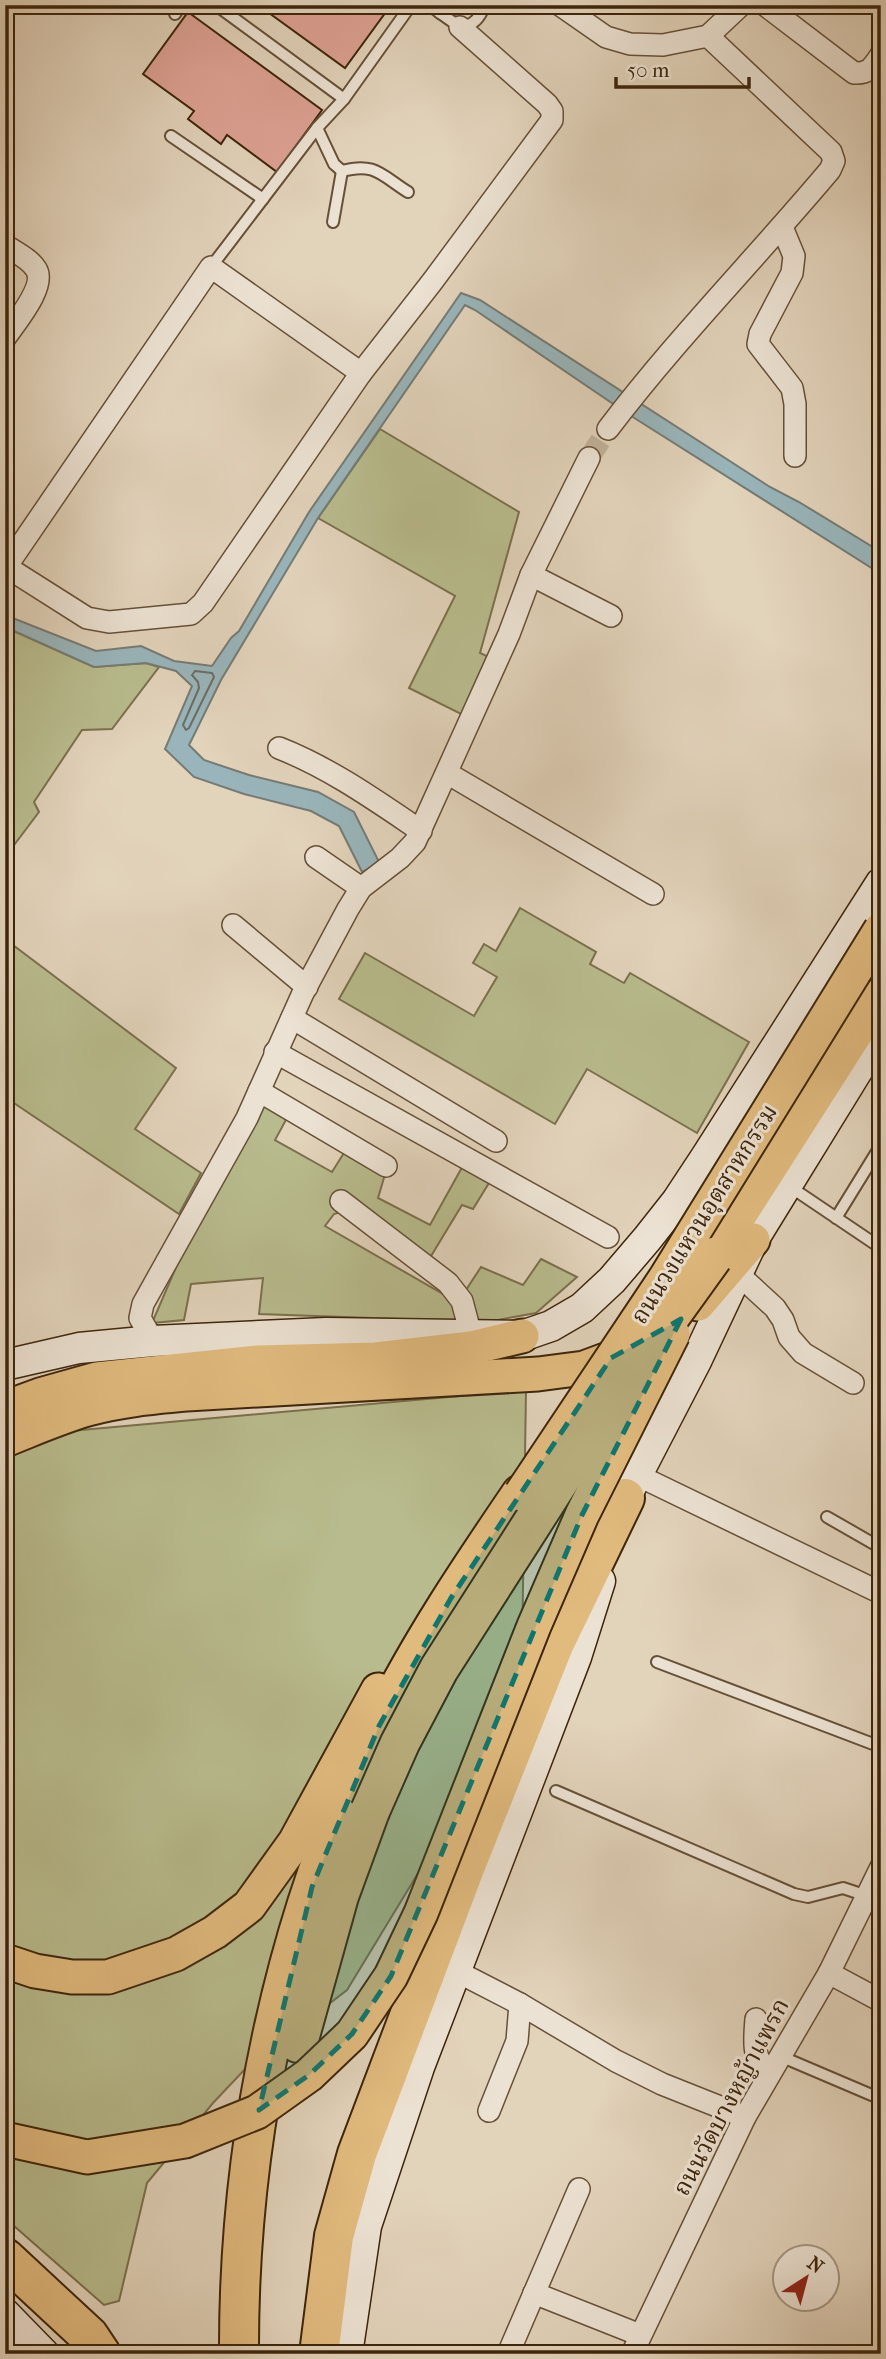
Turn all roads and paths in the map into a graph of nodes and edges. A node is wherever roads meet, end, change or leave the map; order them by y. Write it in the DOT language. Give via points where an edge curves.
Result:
graph roads {
  1 [pos="216,5"];
  2 [pos="411,5"];
  3 [pos="430,5"];
  4 [pos="485,5"];
  5 [pos="560,5"];
  6 [pos="765,5"];
  7 [pos="443,9"];
  8 [pos="731,9"];
  9 [pos="460,27"];
  10 [pos="708,36"];
  11 [pos="881,55"];
  12 [pos="344,99"];
  13 [pos="317,128"];
  14 [pos="171,136"];
  15 [pos="342,171"];
  16 [pos="408,192"];
  17 [pos="264,199"];
  18 [pos="332,222"];
  19 [pos="782,227"];
  20 [pos="5,245"];
  21 [pos="211,267"];
  22 [pos="5,338"];
  23 [pos="361,373"];
  24 [pos="612,423"];
  25 [pos="795,456"];
  26 [pos="589,458"];
  27 [pos="6,567"];
  28 [pos="531,575"];
  29 [pos="611,616"];
  30 [pos="279,748"];
  31 [pos="447,773"];
  32 [pos="421,831"];
  33 [pos="316,857"];
  34 [pos="881,883"];
  35 [pos="362,888"];
  36 [pos="653,894"];
  37 [pos="233,925"];
  38 [pos="881,929"];
  39 [pos="307,987"];
  40 [pos="881,994"];
  41 [pos="292,1018"];
  42 [pos="881,1032"];
  43 [pos="275,1052"];
  44 [pos="258,1091"];
  45 [pos="496,1141"];
  46 [pos="881,1145"];
  47 [pos="386,1166"];
  48 [pos="787,1185"];
  49 [pos="341,1201"];
  50 [pos="836,1218"];
  51 [pos="607,1237"];
  52 [pos="753,1240"];
  53 [pos="881,1248"];
  54 [pos="725,1265"];
  55 [pos="471,1335"];
  56 [pos="522,1336"];
  57 [pos="153,1341"];
  58 [pos="5,1365"];
  59 [pos="853,1383"];
  60 [pos="5,1408"];
  61 [pos="5,1440"];
  62 [pos="631,1487"];
  63 [pos="521,1494"];
  64 [pos="827,1517"];
  65 [pos="881,1548"];
  66 [pos="881,1593"];
  67 [pos="657,1662"];
  68 [pos="881,1747"];
  69 [pos="556,1791"];
  70 [pos="881,1867"];
  71 [pos="867,1896"];
  72 [pos="5,1961"];
  73 [pos="456,1971"];
  74 [pos="829,1973"];
  75 [pos="881,2001"];
  76 [pos="520,2004"];
  77 [pos="756,2019"];
  78 [pos="780,2056"];
  79 [pos="769,2076"];
  80 [pos="881,2099"];
  81 [pos="489,2112"];
  82 [pos="745,2117"];
  83 [pos="5,2140"];
  84 [pos="579,2189"];
  85 [pos="5,2258"];
  86 [pos="534,2293"];
  87 [pos="5,2314"];
  88 [pos="636,2344"];
  89 [pos="44,2354"];
  90 [pos="101,2354"];
  91 [pos="240,2354"];
  92 [pos="265,2354"];
  93 [pos="319,2354"];
  94 [pos="347,2354"];
  95 [pos="509,2354"];
  1 -- 12 [label="lane"];
  2 -- 12 [label="lane"];
  3 -- 7 [label="lane"];
  4 -- 9 [label="lane" via="469,26"];
  5 -- 10 [label="street" via="606,37 630,44 663,45"];
  6 -- 11 [label="street" via="854,73 870,71"];
  7 -- 9 [label="lane"];
  8 -- 10 [label="street"];
  9 -- 23 [label="street" via="547,104 552,120"];
  10 -- 19 [label="street" via="831,152 830,170"];
  12 -- 13 [label="lane"];
  13 -- 15 [label="lane"];
  13 -- 17 [label="lane"];
  14 -- 17 [label="lane"];
  15 -- 16 [label="lane" via="373,169"];
  15 -- 18 [label="lane"];
  17 -- 21 [label="lane"];
  19 -- 24 [label="street"];
  19 -- 25 [label="street" via="794,256 792,274 758,344 792,388"];
  20 -- 22 [label="street" via="30,262 40,280"];
  21 -- 23 [label="street"];
  21 -- 27 [label="street"];
  23 -- 27 [label="street" via="191,614 108,622 87,618"];
  26 -- 28 [label="street"];
  28 -- 29 [label="street"];
  28 -- 31 [label="street"];
  30 -- 32 [label="street" via="344,780"];
  31 -- 32 [label="street"];
  31 -- 36 [label="street"];
  32 -- 35 [label="street" via="400,858"];
  33 -- 35 [label="street"];
  34 -- 56 [label="street" via="706,1157 647,1239 582,1308"];
  35 -- 39 [label="street"];
  37 -- 39 [label="street"];
  38 -- 63 [label="main road, ถนนวงแหวนอุตสาหกรรม, bridge" via="666,1276"];
  39 -- 41 [label="street"];
  40 -- 54 [label="main road, ถนนวงแหวนอุตสาหกรรม"];
  41 -- 43 [label="street"];
  41 -- 45 [label="street"];
  42 -- 48 [label="street"];
  43 -- 44 [label="street"];
  43 -- 51 [label="street"];
  44 -- 47 [label="street"];
  44 -- 57 [label="street" via="143,1304 141,1318"];
  46 -- 50 [label="lane"];
  48 -- 50 [label="lane"];
  48 -- 52 [label="street"];
  49 -- 55 [label="street" via="448,1283 462,1301"];
  50 -- 53 [label="lane"];
  52 -- 54 [label="street"];
  52 -- 61 [label="main road" via="674,1325 621,1355 584,1368 136,1400 90,1409"];
  54 -- 59 [label="street" via="775,1308 803,1353"];
  54 -- 62 [label="street" via="696,1361"];
  54 -- 83 [label="main road, ถนนวงแหวนอุตสาหกรรม, bridge" via="638,1402 582,1516 522,1654 421,1913 391,1976 352,2034 309,2075 257,2112 185,2141 87,2157"];
  54 -- 92 [label="highway, bridge" via="660,1328 596,1422 439,1669 370,1811 335,1909 289,2082 268,2225"];
  55 -- 56 [label="street"];
  55 -- 57 [label="street" via="326,1334"];
  56 -- 60 [label="main road" via="471,1348 376,1359 258,1362 97,1379"];
  57 -- 58 [label="street" via="79,1348"];
  62 -- 66 [label="street"];
  62 -- 73 [label="street" via="576,1657"];
  62 -- 93 [label="highway" via="554,1645 357,2154 334,2236"];
  63 -- 72 [label="main road, ถนนวงแหวนอุตสาหกรรม" via="434,1597 295,1842 249,1906 176,1954 108,1977 72,1978"];
  63 -- 91 [label="highway, bridge" via="451,1598 396,1692 344,1801 313,1887 278,2015 253,2146 239,2299"];
  64 -- 65 [label="lane"];
  67 -- 68 [label="lane"];
  69 -- 71 [label="lane" via="794,1894 808,1897 843,1888"];
  70 -- 71 [label="street, ถนนวัดบางหญ้าแพรก"];
  71 -- 74 [label="street, ถนนวัดบางหญ้าแพรก"];
  73 -- 76 [label="street"];
  73 -- 94 [label="street" via="366,2226"];
  74 -- 75 [label="street"];
  74 -- 78 [label="street, ถนนวัดบางหญ้าแพรก"];
  76 -- 81 [label="street" via="517,2041"];
  76 -- 82 [label="street" via="628,2067"];
  77 -- 79 [label="street" via="753,2046"];
  78 -- 79 [label="street, ถนนวัดบางหญ้าแพรก"];
  78 -- 80 [label="lane"];
  79 -- 82 [label="street, ถนนวัดบางหญ้าแพรก"];
  82 -- 88 [label="street, ถนนวัดบางหญ้าแพรก"];
  84 -- 86 [label="street"];
  85 -- 90 [label="highway" via="89,2336"];
  86 -- 88 [label="street"];
  86 -- 95 [label="street"];
  87 -- 89 [label="street"];
}
